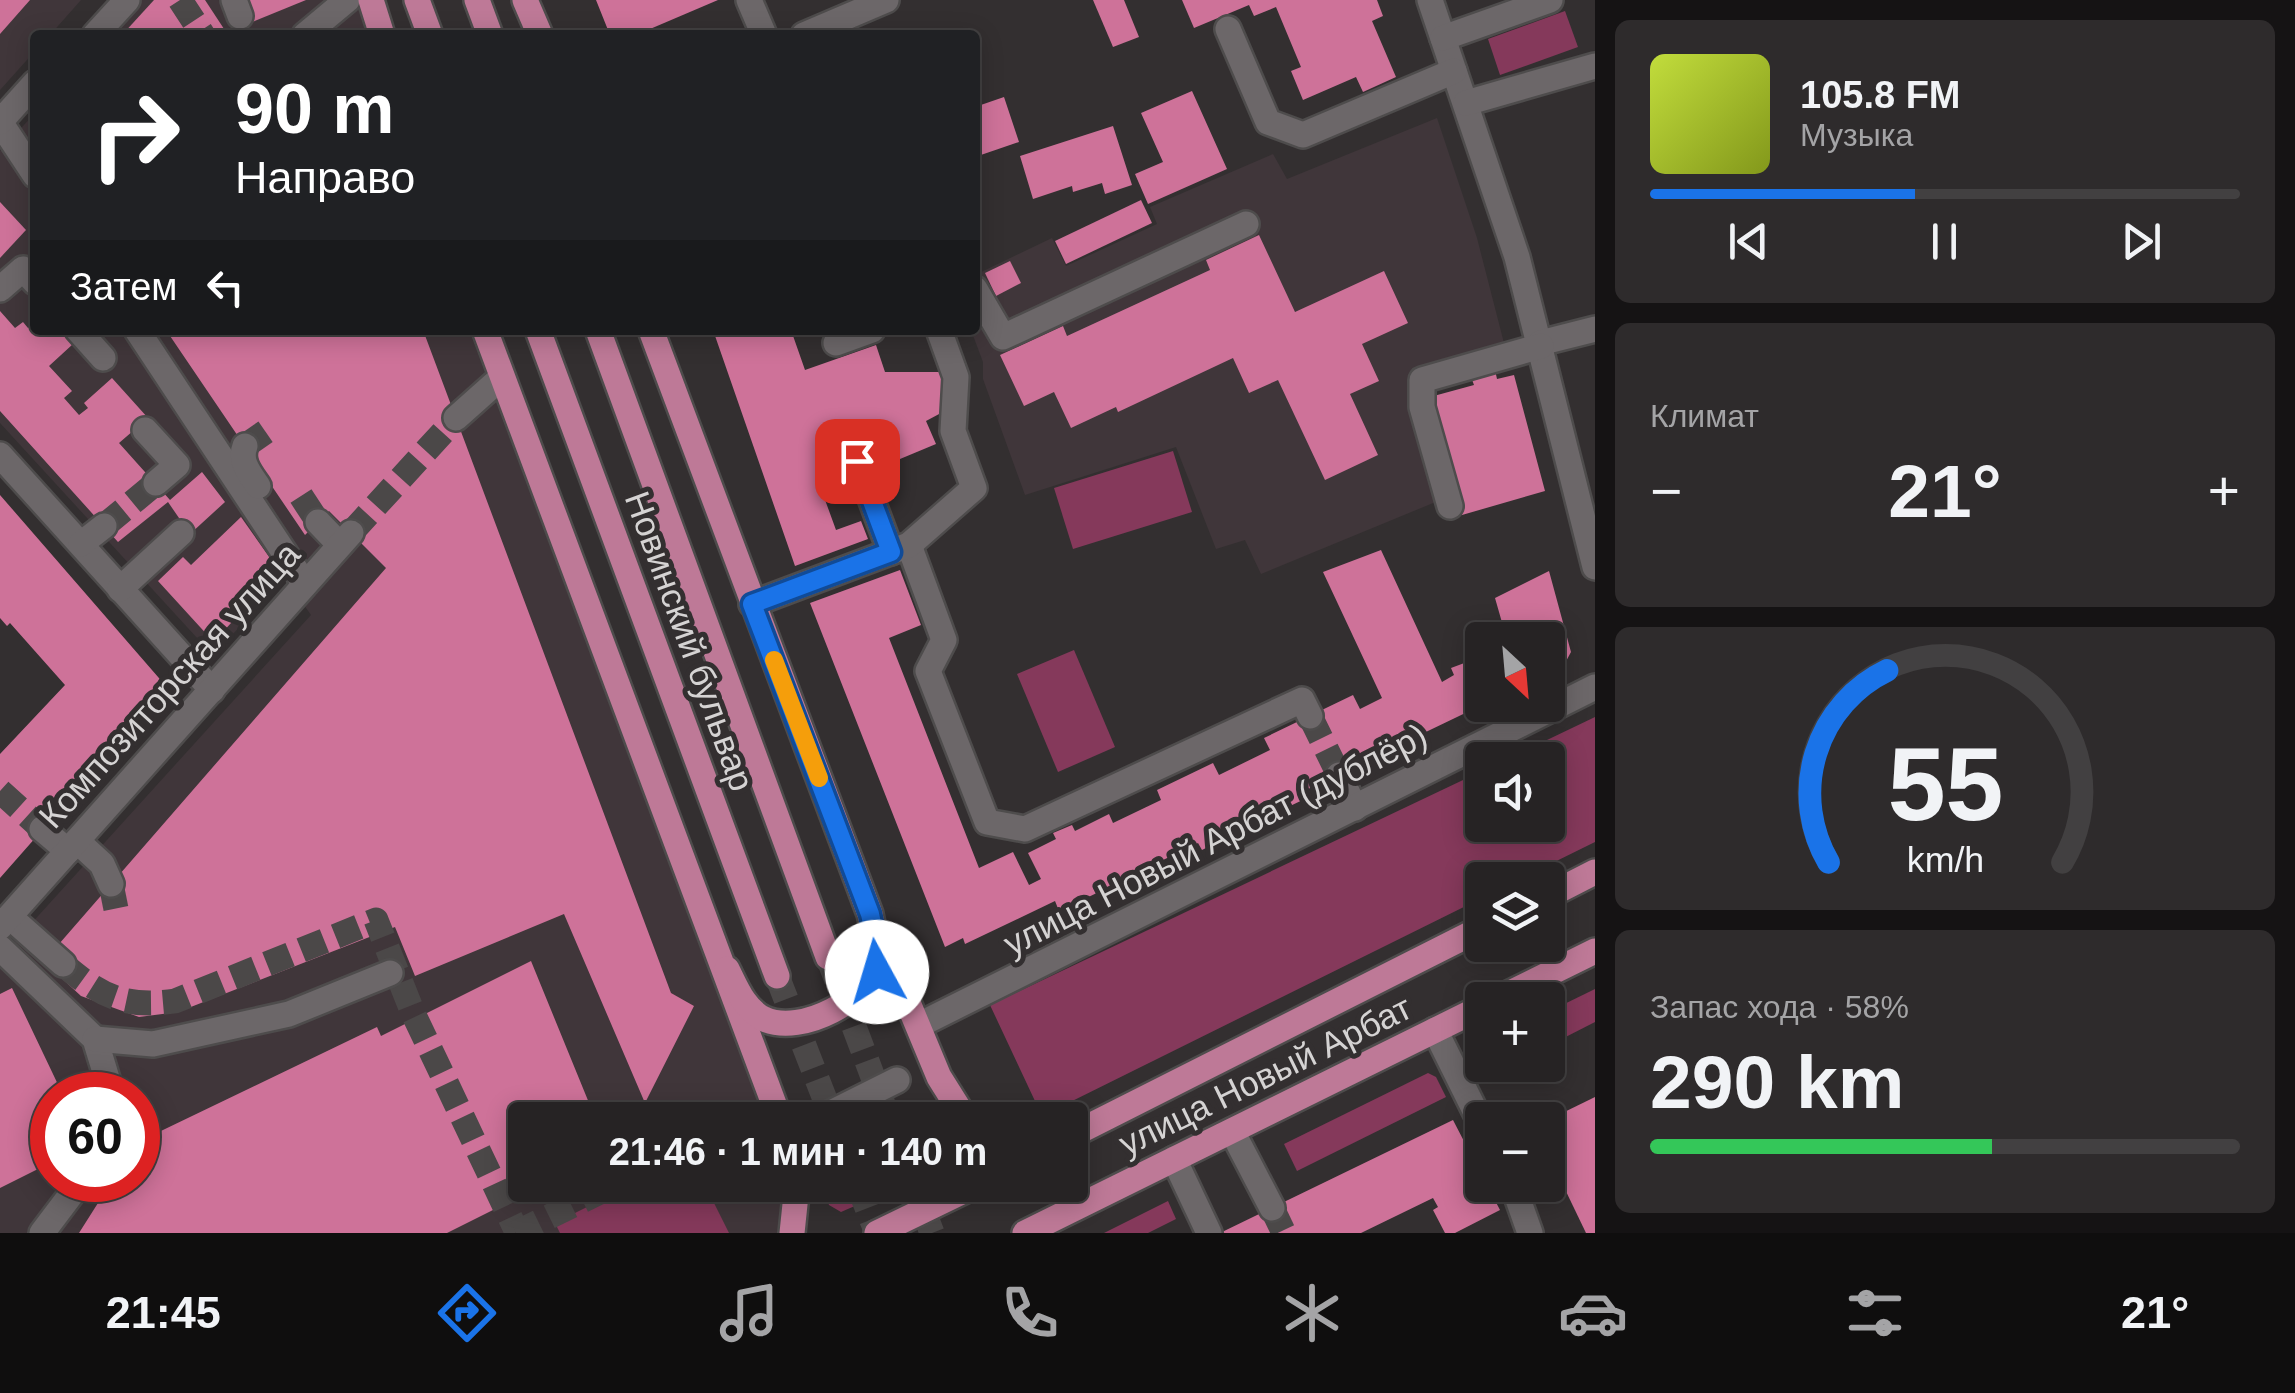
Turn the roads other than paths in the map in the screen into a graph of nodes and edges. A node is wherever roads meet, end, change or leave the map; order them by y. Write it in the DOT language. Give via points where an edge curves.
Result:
graph roads {
  1 [pos="111,0"];
  2 [pos="127,0"];
  3 [pos="347,0"];
  4 [pos="370,0"];
  5 [pos="417,0"];
  6 [pos="477,0"];
  7 [pos="525,0"];
  8 [pos="748,0"];
  9 [pos="1430,0"];
  10 [pos="1550,0"];
  11 [pos="876,2"];
  12 [pos="1228,29"];
  13 [pos="84,30"];
  14 [pos="100,30"];
  15 [pos="312,30"];
  16 [pos="380,30"];
  17 [pos="428,30"];
  18 [pos="488,30"];
  19 [pos="538,30"];
  20 [pos="762,30"];
  21 [pos="815,30"];
  22 [pos="1443,38"];
  23 [pos="1595,66"];
  24 [pos="1454,70"];
  25 [pos="30,103"];
  26 [pos="1466,103"];
  27 [pos="0,122"];
  28 [pos="30,167"];
  29 [pos="1246,224"];
  30 [pos="30,276"];
  31 [pos="0,289"];
  32 [pos="980,298"];
  33 [pos="1595,328"];
  34 [pos="82,335"];
  35 [pos="141,335"];
  36 [pos="487,335"];
  37 [pos="540,335"];
  38 [pos="600,335"];
  39 [pos="654,335"];
  40 [pos="858,335"];
  41 [pos="941,335"];
  42 [pos="836,343"];
  43 [pos="1540,345"];
  44 [pos="103,358"];
  45 [pos="502,376"];
  46 [pos="456,418"];
  47 [pos="145,430"];
  48 [pos="245,446"];
  49 [pos="0,455"];
  50 [pos="857,461"];
  51 [pos="156,484"];
  52 [pos="1450,506"];
  53 [pos="318,522"];
  54 [pos="104,526"];
  55 [pos="180,533"];
  56 [pos="80,544"];
  57 [pos="900,548"];
  58 [pos="1595,566"];
  59 [pos="311,578"];
  60 [pos="120,588"];
  61 [pos="752,604"];
  62 [pos="1595,687"];
  63 [pos="212,690"];
  64 [pos="1310,716"];
  65 [pos="1338,775"];
  66 [pos="1355,808"];
  67 [pos="42,829"];
  68 [pos="72,846"];
  69 [pos="1595,872"];
  70 [pos="111,884"];
  71 [pos="1565,887"];
  72 [pos="870,914"];
  73 [pos="5,922"];
  74 [pos="1465,936"];
  75 [pos="0,948"];
  76 [pos="1595,951"];
  77 [pos="828,956"];
  78 [pos="64,964"];
  79 [pos="727,969"];
  80 [pos="390,973"];
  81 [pos="777,976"];
  82 [pos="1532,982"];
  83 [pos="1465,1015"];
  84 [pos="920,1025"];
  85 [pos="1435,1030"];
  86 [pos="96,1039"];
  87 [pos="105,1072"];
  88 [pos="897,1080"];
  89 [pos="774,1102"];
  90 [pos="853,1102"];
  91 [pos="952,1102"];
  92 [pos="1471,1102"];
  93 [pos="1114,1112"];
  94 [pos="1088,1121"];
  95 [pos="1088,1126"];
  96 [pos="1232,1131"];
  97 [pos="1174,1159"];
  98 [pos="1099,1196"];
  99 [pos="65,1202"];
  100 [pos="795,1202"];
  101 [pos="941,1202"];
  102 [pos="1521,1202"];
  103 [pos="1272,1208"];
  104 [pos="42,1233"];
  105 [pos="792,1233"];
  106 [pos="877,1233"];
  107 [pos="1025,1233"];
  108 [pos="1056,1233"];
  109 [pos="1210,1233"];
  110 [pos="1530,1233"];
  1 -- 13 [label="street"];
  2 -- 14 [label="street"];
  3 -- 15 [label="street"];
  4 -- 16 [label="main road"];
  5 -- 17 [label="main road"];
  6 -- 18 [label="main road"];
  7 -- 19 [label="main road"];
  8 -- 20 [label="street"];
  9 -- 22 [label="street"];
  10 -- 22 [label="street"];
  11 -- 21 [label="street"];
  12 -- 24 [label="street" via="1268,122 1303,135"];
  22 -- 24 [label="street"];
  23 -- 26 [label="street"];
  24 -- 26 [label="street"];
  25 -- 27 [label="street"];
  26 -- 43 [label="street"];
  27 -- 28 [label="street"];
  29 -- 32 [label="street" via="1003,337"];
  30 -- 31 [label="street" via="23,268"];
  33 -- 43 [label="street"];
  34 -- 44 [label="street"];
  35 -- 59 [label="street"];
  36 -- 45 [label="main road"];
  37 -- 81 [label="main road, Новинский бульвар"];
  38 -- 77 [label="main road, Новинский бульвар"];
  39 -- 61 [label="main road"];
  40 -- 42 [label="street"];
  41 -- 57 [label="street" via="956,377 954,431 974,488"];
  43 -- 52 [label="street" via="1422,380 1422,407"];
  43 -- 58 [label="street"];
  45 -- 46 [label="street"];
  45 -- 79 [label="main road"];
  47 -- 51 [label="street" via="177,466"];
  48 -- 59 [label="street" via="246,468"];
  49 -- 56 [label="street"];
  50 -- 57 [label="street"];
  53 -- 59 [label="street, Композиторская улица" via="346,539"];
  54 -- 56 [label="street"];
  55 -- 60 [label="street"];
  56 -- 60 [label="street"];
  57 -- 61 [label="street"];
  57 -- 64 [label="street" via="944,640 928,671 988,822 1025,829 1302,700"];
  59 -- 63 [label="street, Композиторская улица"];
  60 -- 63 [label="street"];
  61 -- 72 [label="main road"];
  62 -- 66 [label="street, улица Новый Арбат (дублёр)"];
  63 -- 68 [label="street, Композиторская улица"];
  65 -- 66 [label="street"];
  66 -- 84 [label="street, улица Новый Арбат (дублёр)"];
  67 -- 68 [label="street"];
  68 -- 70 [label="street" via="102,864"];
  68 -- 73 [label="street, Композиторская улица"];
  69 -- 71 [label="main road"];
  72 -- 79 [label="main road" via="877,972 860,993 806,1020 761,1018"];
  72 -- 84 [label="main road"];
  73 -- 78 [label="street"];
  74 -- 93 [label="main road, улица Новый Арбат"];
  75 -- 86 [label="street"];
  76 -- 82 [label="main road"];
  79 -- 89 [label="main road"];
  80 -- 86 [label="street" via="270,1018 153,1044"];
  83 -- 85 [label="main road, улица Новый Арбат"];
  84 -- 91 [label="main road"];
  85 -- 92 [label="street"];
  85 -- 96 [label="main road, улица Новый Арбат"];
  86 -- 87 [label="street"];
  88 -- 90 [label="street"];
  93 -- 94 [label="main road"];
  93 -- 95 [label="main road, улица Новый Арбат"];
  96 -- 97 [label="main road, улица Новый Арбат"];
  96 -- 103 [label="street"];
  97 -- 98 [label="main road, улица Новый Арбат"];
  97 -- 109 [label="street"];
  98 -- 107 [label="main road, улица Новый Арбат"];
  98 -- 108 [label="main road"];
  99 -- 104 [label="street"];
  100 -- 105 [label="main road"];
  101 -- 106 [label="main road"];
  102 -- 110 [label="street"];
}
